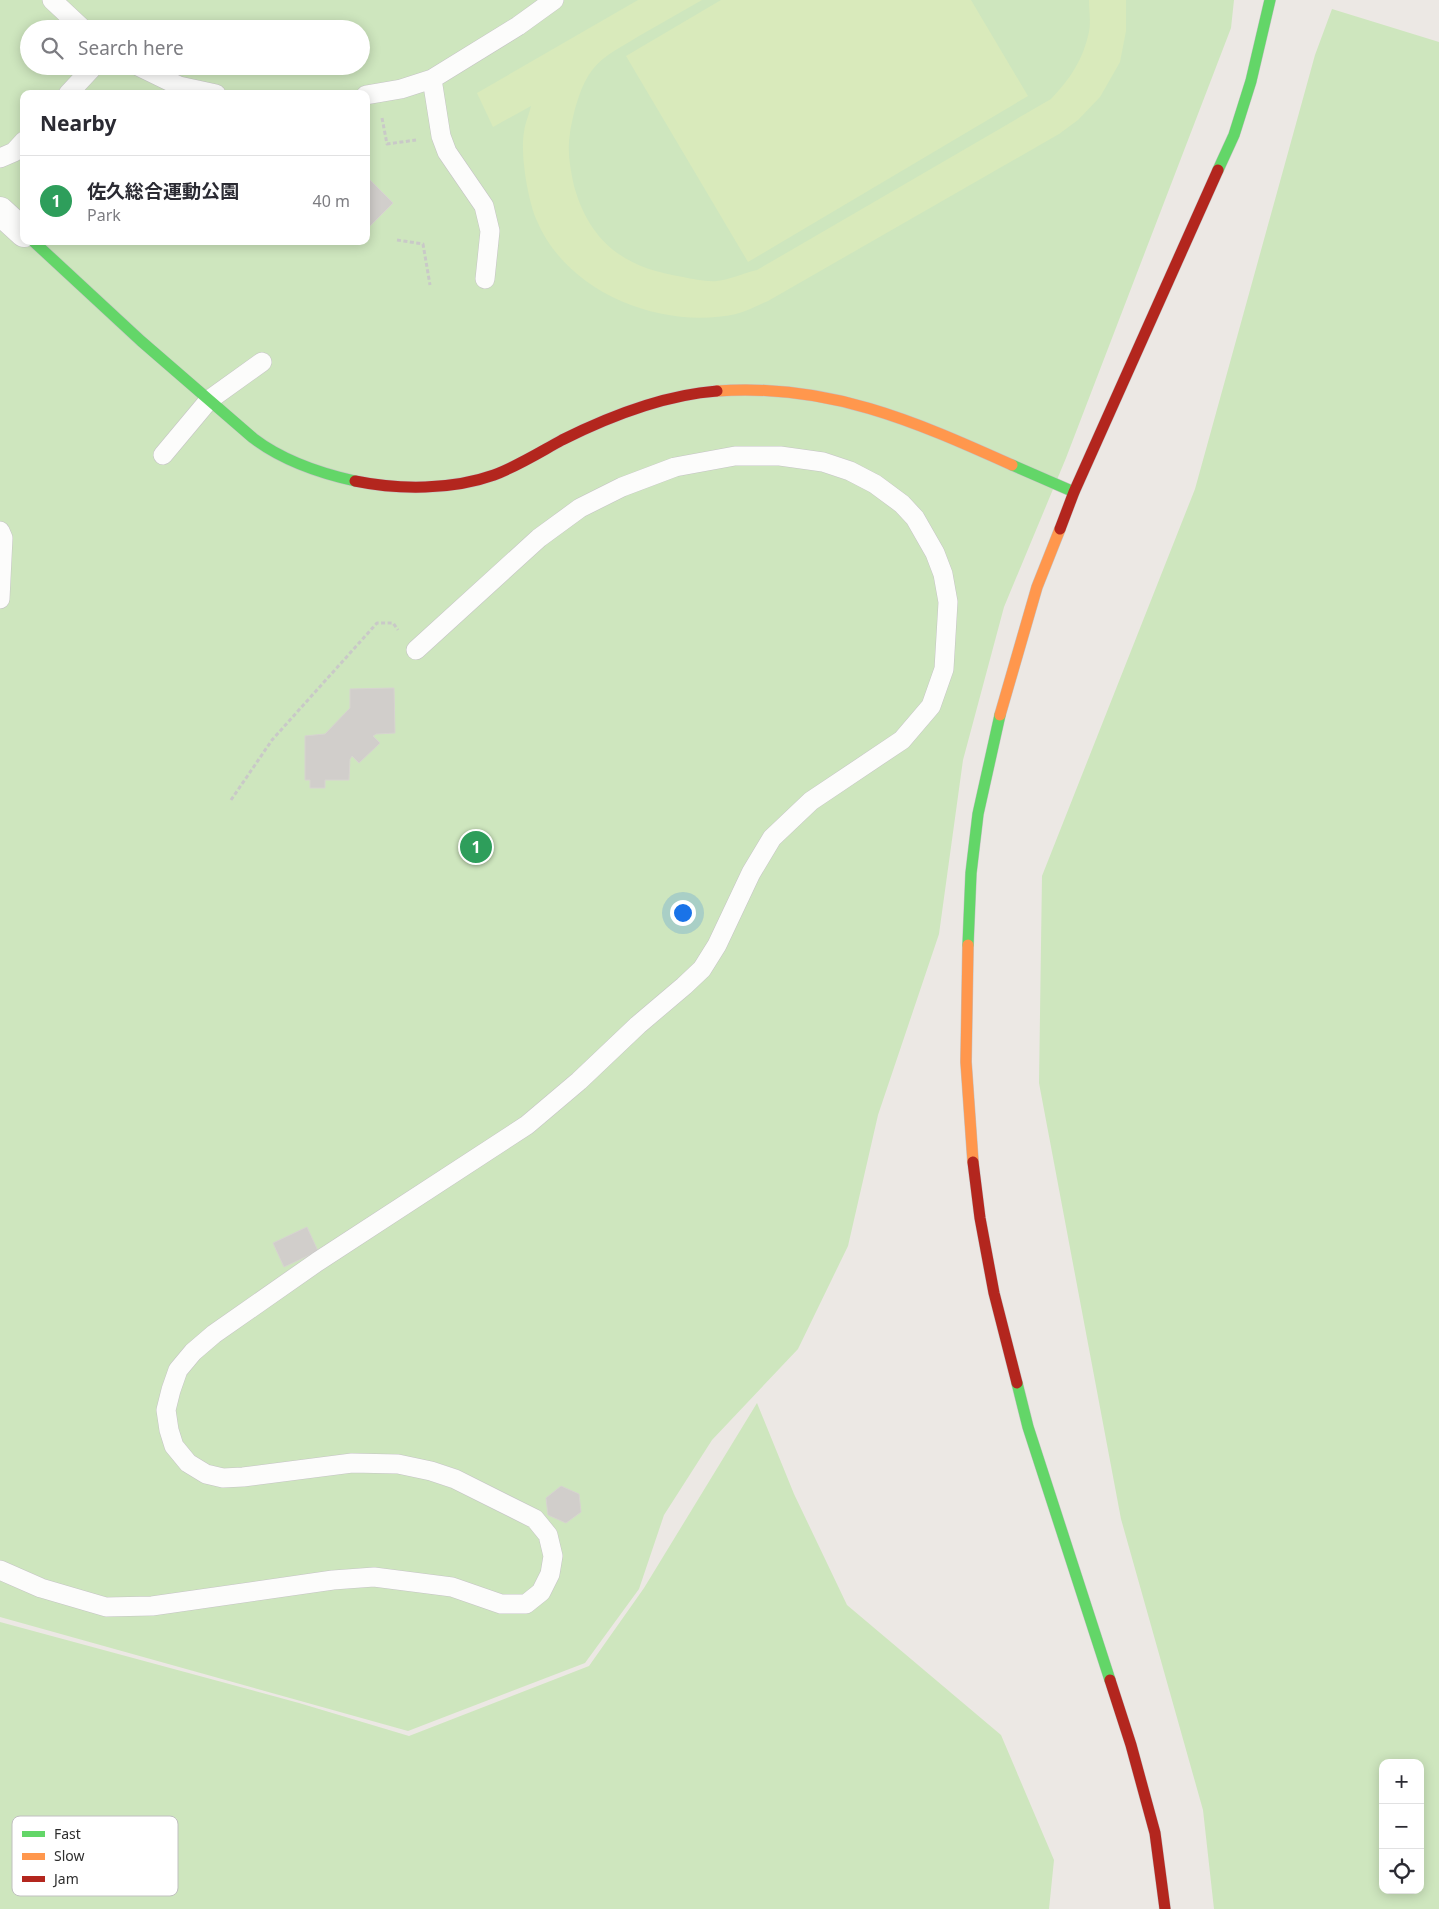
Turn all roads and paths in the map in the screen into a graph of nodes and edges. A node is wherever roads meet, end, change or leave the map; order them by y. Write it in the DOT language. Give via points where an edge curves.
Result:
graph roads {
  1 [pos="52,0"];
  2 [pos="554,0"];
  3 [pos="1270,0"];
  4 [pos="74,20"];
  5 [pos="86,75"];
  6 [pos="156,75"];
  7 [pos="432,79"];
  8 [pos="72,90"];
  9 [pos="198,90"];
  10 [pos="371,94"];
  11 [pos="441,136"];
  12 [pos="20,145"];
  13 [pos="0,158"];
  14 [pos="0,211"];
  15 [pos="20,228"];
  16 [pos="397,240"];
  17 [pos="37,245"];
  18 [pos="485,279"];
  19 [pos="430,285"];
  20 [pos="262,362"];
  21 [pos="209,400"];
  22 [pos="162,455"];
  23 [pos="1074,492"];
  24 [pos="0,530"];
  25 [pos="0,598"];
  26 [pos="416,650"];
  27 [pos="231,800"];
  28 [pos="0,1570"];
  29 [pos="1165,1909"];
  1 -- 4 [label="lane"];
  2 -- 7 [label="lane"];
  3 -- 23 [label="street" via="1251,81 1234,135"];
  5 -- 8 [label="lane"];
  6 -- 9 [label="lane" via="179,86"];
  7 -- 10 [label="lane"];
  7 -- 11 [label="lane"];
  10 -- 11 [label="path" via="387,144"];
  11 -- 18 [label="lane" via="447,152 484,206 490,231"];
  12 -- 13 [label="lane"];
  14 -- 15 [label="street"];
  16 -- 19 [label="path" via="423,244"];
  17 -- 21 [label="street" via="148,349"];
  20 -- 21 [label="lane"];
  21 -- 22 [label="lane"];
  21 -- 23 [label="street" via="268,448 291,460 348,481 405,487 469,482 500,473 597,424 664,400 728,390 796,392 831,397 903,419"];
  23 -- 29 [label="street" via="1038,587 1013,669 978,814 971,873 966,982 970,1136 980,1218 994,1293 1028,1427 1156,1833"];
  24 -- 25 [label="lane" via="3,538"];
  26 -- 27 [label="path" via="393,623 377,623 272,740"];
  26 -- 28 [label="lane" via="539,538 580,508 622,487 675,467 735,456 780,456 823,462 850,470 875,484 915,518 935,553 948,602 944,669 931,706 902,740 811,801 772,838 702,969 527,1125 230,1323 193,1352 178,1370 166,1410 169,1430 174,1446 194,1467 223,1478 243,1478 352,1463 398,1464 455,1479 535,1519 548,1535 553,1556 550,1574 540,1592 526,1604 501,1604 452,1587 374,1576 152,1606 106,1607 41,1588"];
}
